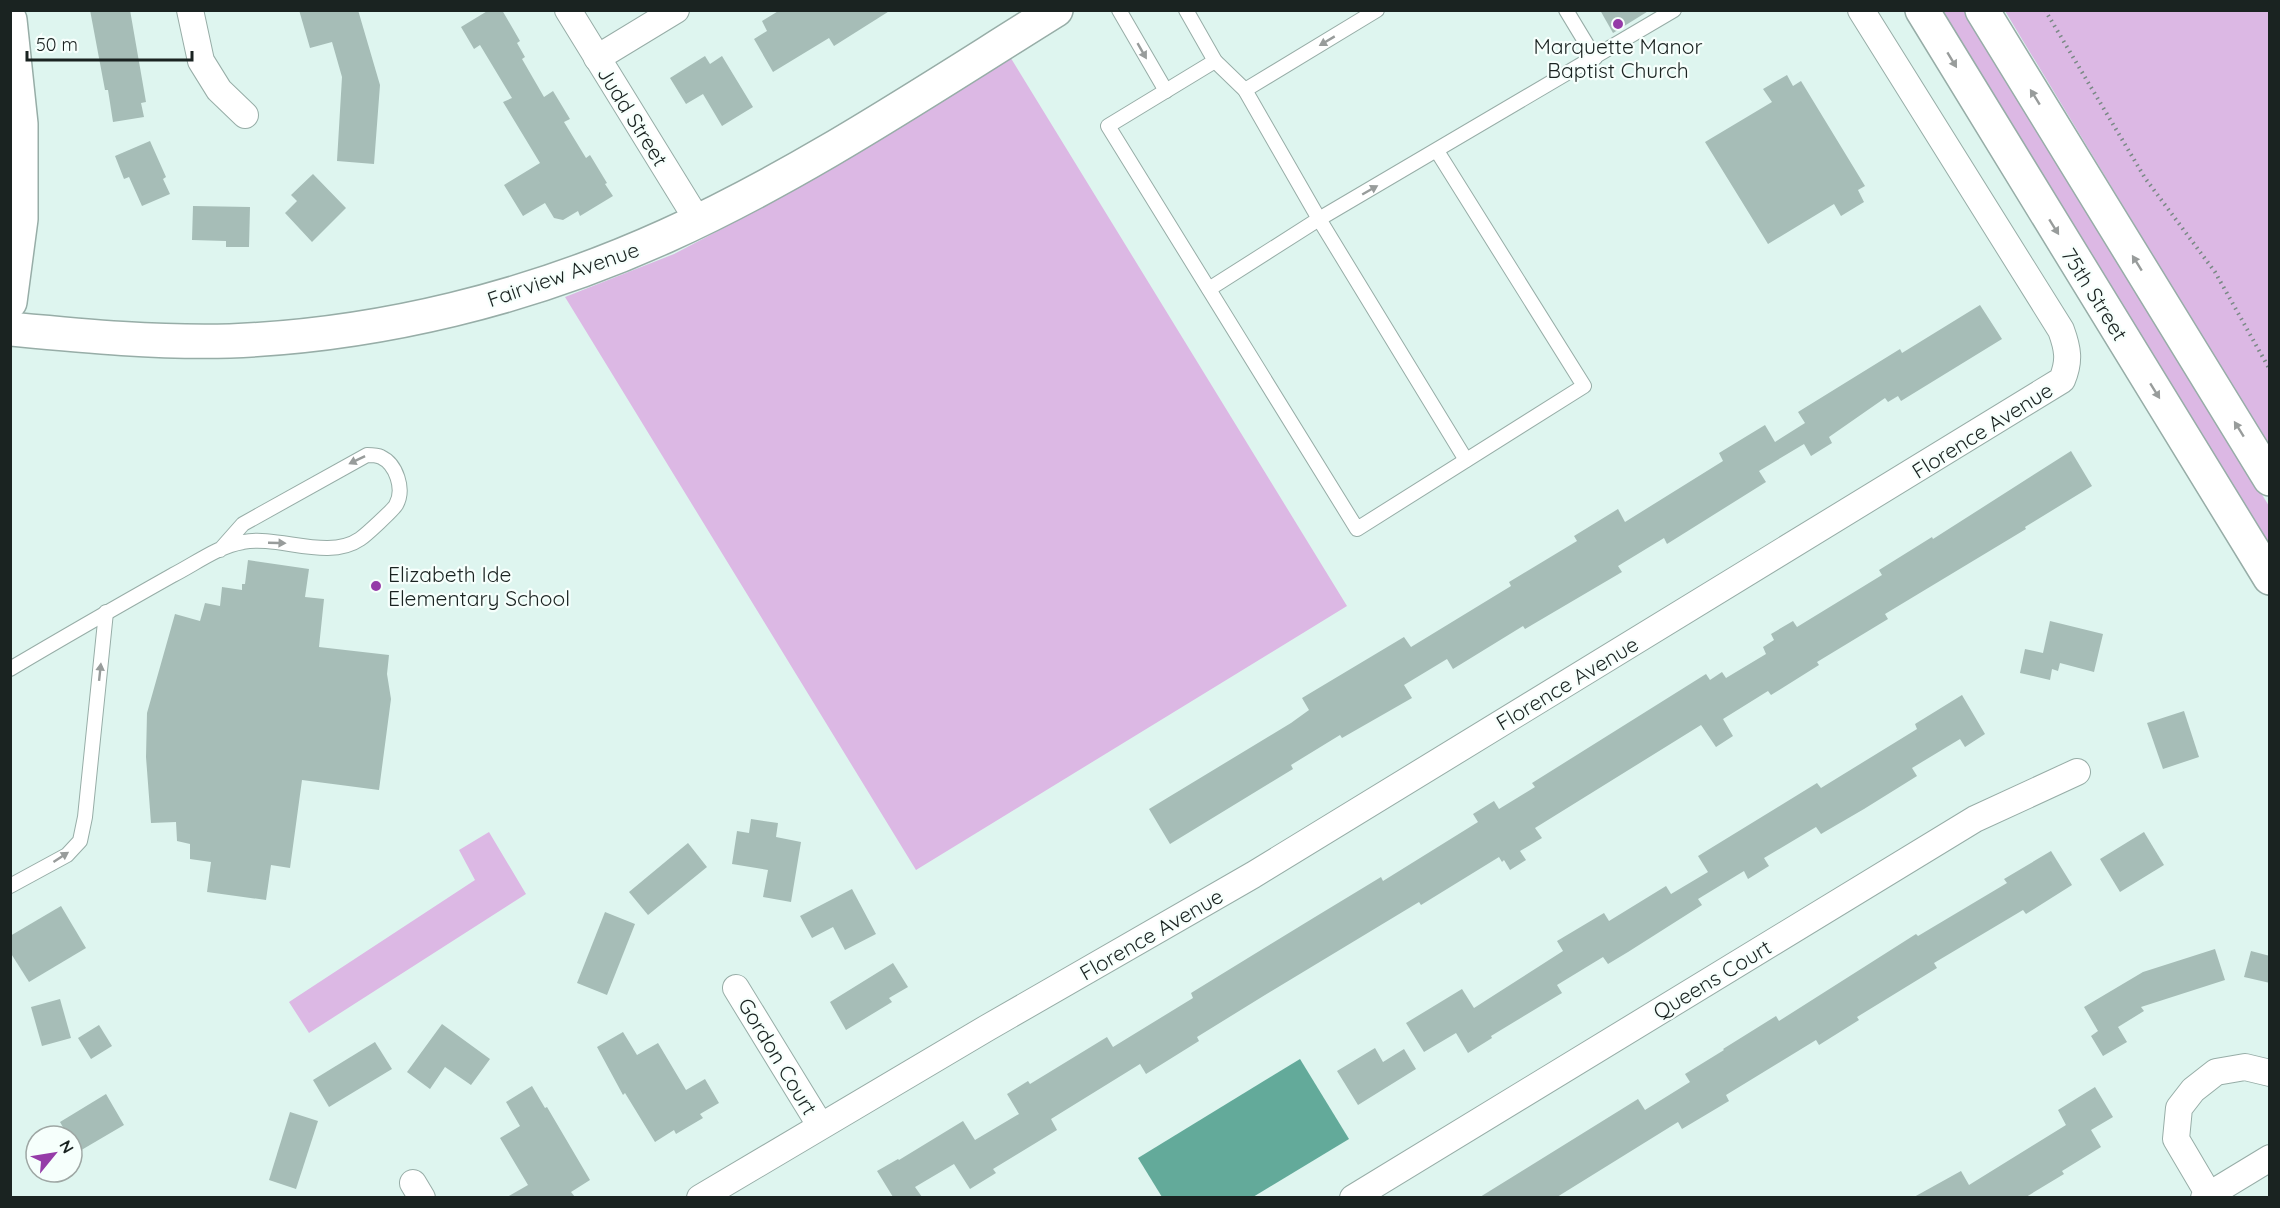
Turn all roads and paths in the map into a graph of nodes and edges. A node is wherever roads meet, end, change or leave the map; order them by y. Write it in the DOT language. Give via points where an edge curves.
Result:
graph roads {
  1 [pos="190,10"];
  2 [pos="568,10"];
  3 [pos="676,10"];
  4 [pos="1056,10"];
  5 [pos="1119,10"];
  6 [pos="1186,10"];
  7 [pos="1377,10"];
  8 [pos="1566,10"];
  9 [pos="1674,10"];
  10 [pos="1861,10"];
  11 [pos="1922,10"];
  12 [pos="1982,10"];
  13 [pos="2045,10"];
  14 [pos="10,20"];
  15 [pos="597,58"];
  16 [pos="1595,58"];
  17 [pos="1215,61"];
  18 [pos="1245,90"];
  19 [pos="1166,92"];
  20 [pos="245,115"];
  21 [pos="1437,151"];
  22 [pos="1319,219"];
  23 [pos="698,221"];
  24 [pos="1209,289"];
  25 [pos="10,302"];
  26 [pos="10,329"];
  27 [pos="2270,370"];
  28 [pos="1466,460"];
  29 [pos="2270,479"];
  30 [pos="220,550"];
  31 [pos="2270,578"];
  32 [pos="106,612"];
  33 [pos="10,669"];
  34 [pos="2077,772"];
  35 [pos="10,886"];
  36 [pos="736,988"];
  37 [pos="2270,1073"];
  38 [pos="820,1125"];
  39 [pos="2270,1158"];
  40 [pos="2206,1196"];
  41 [pos="700,1197"];
  42 [pos="1353,1197"];
  1 -- 20 [label="street" via="201,61 219,90"];
  2 -- 15 [label="street, Judd Street"];
  3 -- 15 [label="street"];
  4 -- 23 [label="street, Fairview Avenue" via="827,152"];
  5 -- 19 [label="lane, one-way"];
  6 -- 17 [label="lane"];
  7 -- 18 [label="lane, one-way"];
  8 -- 16 [label="lane"];
  9 -- 16 [label="lane"];
  10 -- 38 [label="street, Florence Avenue" via="2061,330 2068,356 2062,380 1253,875"];
  11 -- 31 [label="street, 75th Street, one-way"];
  29 -- 12 [label="street, one-way"];
  13 -- 27 [label="path" via="2145,178 2215,272"];
  14 -- 25 [label="street" via="21,124 21,219"];
  15 -- 23 [label="street, Judd Street"];
  16 -- 21 [label="lane"];
  17 -- 18 [label="lane"];
  17 -- 19 [label="lane"];
  18 -- 22 [label="lane"];
  19 -- 24 [label="lane" via="1108,126"];
  22 -- 21 [label="lane, one-way"];
  21 -- 28 [label="lane" via="1584,386"];
  22 -- 24 [label="lane"];
  22 -- 28 [label="lane"];
  23 -- 26 [label="street, Fairview Avenue" via="583,270 497,299 368,328 230,341 105,339"];
  24 -- 28 [label="lane" via="1357,529"];
  30 -- 30 [label="lane, one-way" via="243,541 344,547 360,539 396,505 398,476 391,464 367,455 243,524"];
  30 -- 32 [label="lane"];
  32 -- 33 [label="lane"];
  35 -- 32 [label="lane, one-way" via="67,855 80,841"];
  34 -- 42 [label="street, Queens Court" via="1975,819"];
  36 -- 38 [label="street, Gordon Court"];
  37 -- 40 [label="street" via="2245,1067 2216,1072 2178,1108 2176,1139"];
  38 -- 41 [label="street, Florence Avenue"];
  39 -- 40 [label="street"];
}
